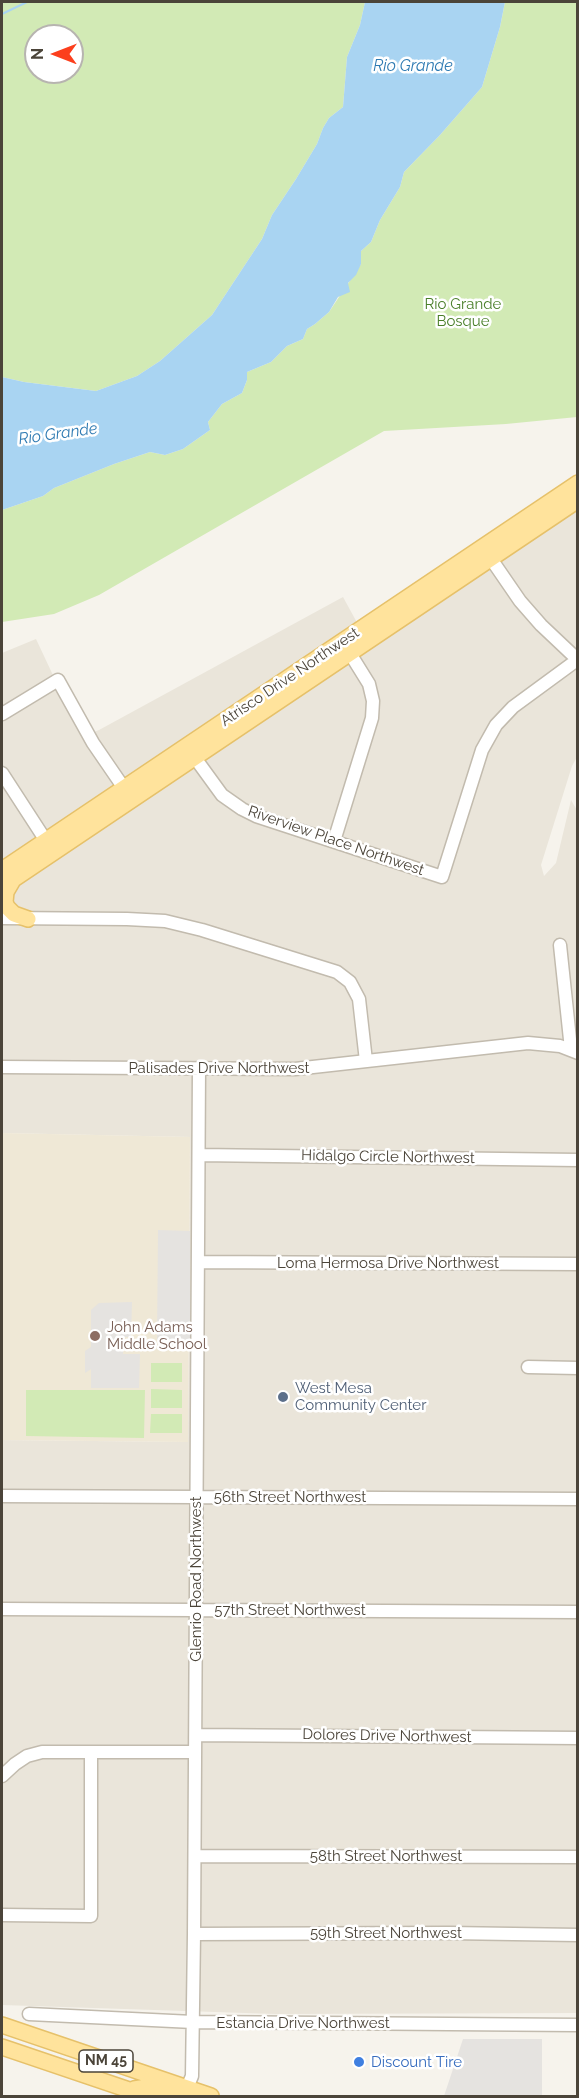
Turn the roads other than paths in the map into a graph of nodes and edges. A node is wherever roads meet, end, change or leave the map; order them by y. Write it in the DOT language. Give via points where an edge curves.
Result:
graph roads {
  1 [pos="578,483"];
  2 [pos="578,500"];
  3 [pos="486,552"];
  4 [pos="346,647"];
  5 [pos="577,660"];
  6 [pos="2,714"];
  7 [pos="190,752"];
  8 [pos="2,773"];
  9 [pos="127,793"];
  10 [pos="334,841"];
  11 [pos="50,846"];
  12 [pos="8,874"];
  13 [pos="2,886"];
  14 [pos="2,918"];
  15 [pos="28,919"];
  16 [pos="560,945"];
  17 [pos="574,1051"];
  18 [pos="366,1061"];
  19 [pos="2,1067"];
  20 [pos="199,1068"];
  21 [pos="199,1155"];
  22 [pos="578,1160"];
  23 [pos="198,1262"];
  24 [pos="578,1264"];
  25 [pos="528,1367"];
  26 [pos="578,1368"];
  27 [pos="2,1496"];
  28 [pos="196,1496"];
  29 [pos="578,1499"];
  30 [pos="2,1609"];
  31 [pos="196,1610"];
  32 [pos="578,1612"];
  33 [pos="196,1735"];
  34 [pos="578,1738"];
  35 [pos="91,1752"];
  36 [pos="195,1752"];
  37 [pos="2,1776"];
  38 [pos="195,1856"];
  39 [pos="578,1857"];
  40 [pos="2,1915"];
  41 [pos="195,1934"];
  42 [pos="578,1935"];
  43 [pos="29,2014"];
  44 [pos="193,2022"];
  45 [pos="2,2025"];
  46 [pos="578,2025"];
  47 [pos="2,2047"];
  48 [pos="186,2088"];
  49 [pos="128,2090"];
  50 [pos="147,2097"];
  51 [pos="210,2097"];
  1 -- 3 [label="main road, Atrisco Drive Northwest"];
  2 -- 3 [label="main road, Atrisco Drive Northwest"];
  3 -- 4 [label="main road, Atrisco Drive Northwest"];
  3 -- 5 [label="street" via="520,601"];
  4 -- 7 [label="main road, Atrisco Drive Northwest"];
  4 -- 10 [label="street" via="369,684 372,718"];
  5 -- 10 [label="street, Riverview Place Northwest" via="496,724 482,750 442,877"];
  6 -- 9 [label="street" via="58,680"];
  7 -- 9 [label="main road, Atrisco Drive Northwest"];
  7 -- 10 [label="street, Riverview Place Northwest" via="222,795 242,809"];
  8 -- 11 [label="street"];
  9 -- 11 [label="main road, Atrisco Drive Northwest"];
  11 -- 12 [label="main road, Atrisco Drive Northwest"];
  12 -- 13 [label="main road, Atrisco Drive Northwest"];
  12 -- 15 [label="main road" via="5,902 14,914"];
  14 -- 15 [label="street"];
  15 -- 18 [label="street" via="165,921 337,972 350,982 359,999"];
  16 -- 17 [label="street"];
  17 -- 18 [label="street, Palisades Drive Northwest" via="528,1043"];
  18 -- 20 [label="street, Palisades Drive Northwest" via="308,1069"];
  19 -- 20 [label="street, Palisades Drive Northwest"];
  20 -- 21 [label="street, Glenrio Road Northwest"];
  21 -- 22 [label="street, Hidalgo Circle Northwest"];
  21 -- 23 [label="street, Glenrio Road Northwest"];
  23 -- 24 [label="street, Loma Hermosa Drive Northwest"];
  23 -- 28 [label="street, Glenrio Road Northwest"];
  25 -- 26 [label="street"];
  27 -- 28 [label="street, 56th Street Northwest"];
  28 -- 29 [label="street, 56th Street Northwest"];
  28 -- 31 [label="street, Glenrio Road Northwest"];
  30 -- 31 [label="street, 57th Street Northwest"];
  31 -- 32 [label="street, 57th Street Northwest"];
  31 -- 33 [label="street, Glenrio Road Northwest"];
  33 -- 34 [label="street, Dolores Drive Northwest"];
  33 -- 36 [label="street, Glenrio Road Northwest"];
  35 -- 36 [label="street"];
  35 -- 37 [label="street" via="42,1752 27,1756"];
  35 -- 40 [label="street" via="91,1916"];
  36 -- 38 [label="street, Glenrio Road Northwest"];
  38 -- 39 [label="street, 58th Street Northwest"];
  38 -- 41 [label="street, Glenrio Road Northwest"];
  41 -- 42 [label="street, 59th Street Northwest"];
  41 -- 44 [label="street, Glenrio Road Northwest"];
  43 -- 44 [label="street, Estancia Drive Northwest"];
  44 -- 46 [label="street, Estancia Drive Northwest"];
  44 -- 48 [label="street, Glenrio Road Northwest" via="192,2076"];
  45 -- 48 [label="main road, NM 45"];
  47 -- 49 [label="main road, NM 45"];
  48 -- 49 [label="main road" via="171,2094 147,2087"];
  48 -- 51 [label="main road, NM 45"];
  49 -- 50 [label="main road, NM 45"];
}
